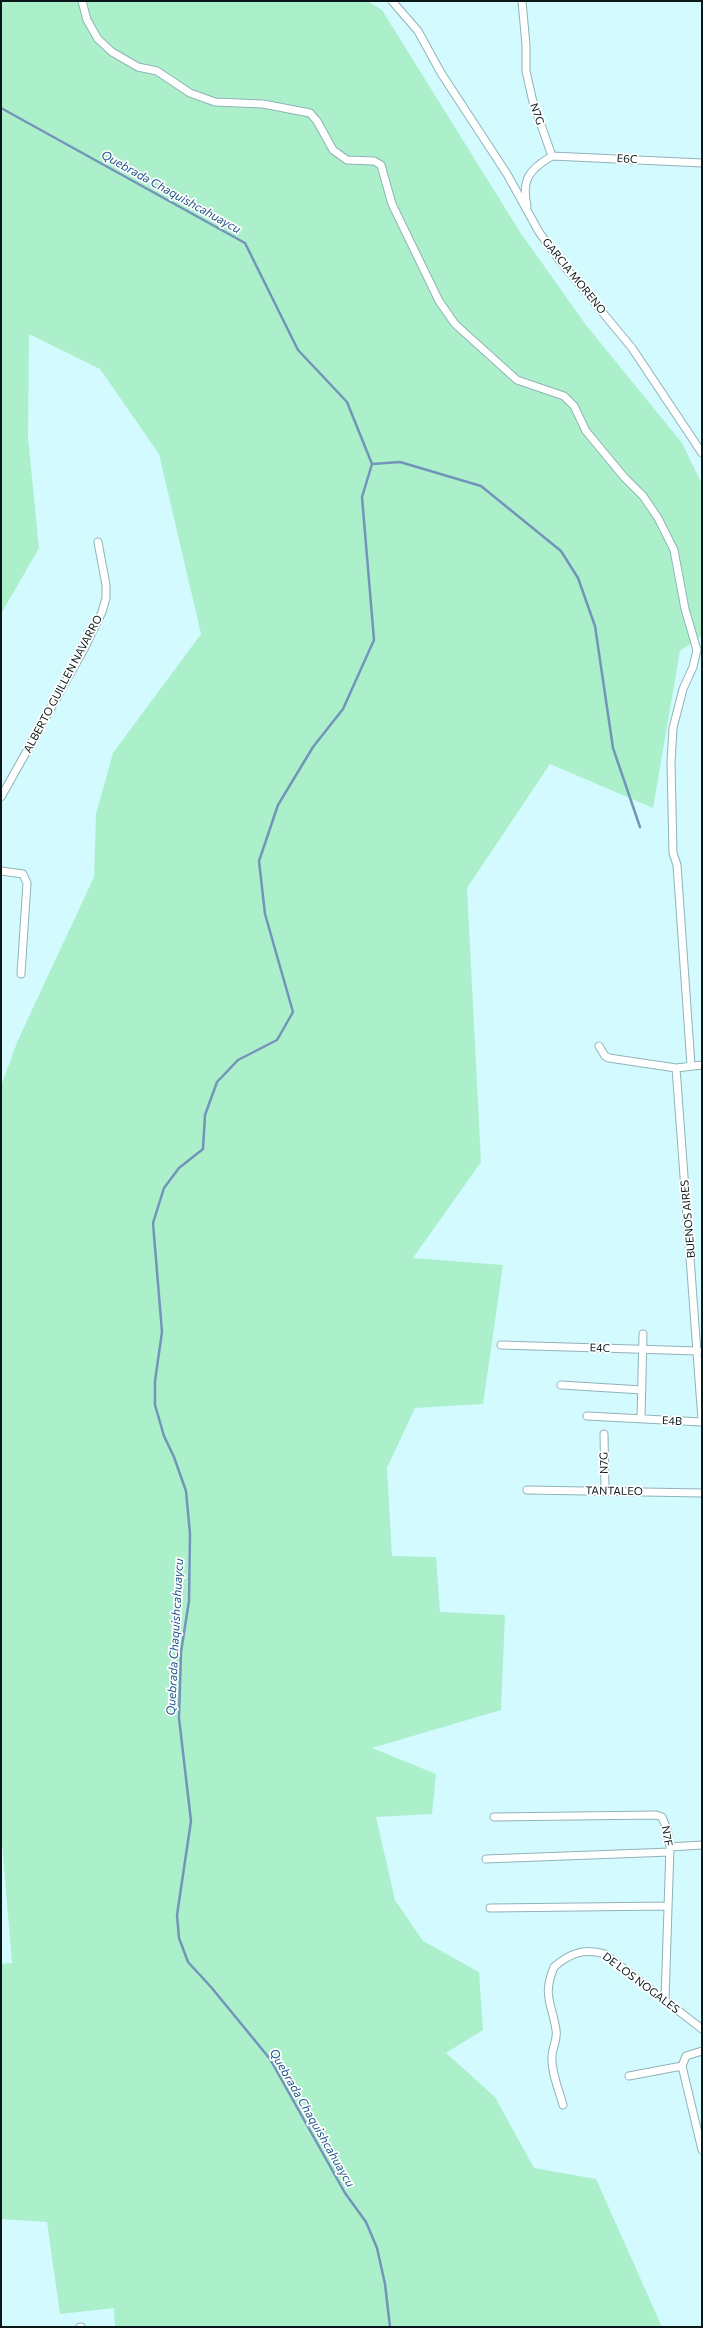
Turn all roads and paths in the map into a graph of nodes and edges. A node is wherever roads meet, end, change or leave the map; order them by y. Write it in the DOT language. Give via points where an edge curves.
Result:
graph roads {
  1 [pos="82,1"];
  2 [pos="392,1"];
  3 [pos="522,1"];
  4 [pos="552,156"];
  5 [pos="702,163"];
  6 [pos="529,214"];
  7 [pos="702,453"];
  8 [pos="98,542"];
  9 [pos="1,797"];
  10 [pos="1,871"];
  11 [pos="21,974"];
  12 [pos="599,1046"];
  13 [pos="702,1064"];
  14 [pos="691,1065"];
  15 [pos="676,1068"];
  16 [pos="642,1334"];
  17 [pos="501,1345"];
  18 [pos="642,1349"];
  19 [pos="698,1351"];
  20 [pos="561,1385"];
  21 [pos="642,1390"];
  22 [pos="586,1416"];
  23 [pos="641,1418"];
  24 [pos="702,1421"];
  25 [pos="604,1434"];
  26 [pos="527,1490"];
  27 [pos="605,1491"];
  28 [pos="702,1493"];
  29 [pos="494,1817"];
  30 [pos="702,1845"];
  31 [pos="670,1849"];
  32 [pos="486,1859"];
  33 [pos="668,1906"];
  34 [pos="490,1908"];
  35 [pos="665,2000"];
  36 [pos="702,2029"];
  37 [pos="702,2051"];
  38 [pos="682,2066"];
  39 [pos="629,2076"];
  40 [pos="563,2105"];
  41 [pos="702,2150"];
  1 -- 14 [label="street" via="87,20 98,39 112,52 138,67 157,71 190,93 215,102 263,104 310,113 317,120 333,150 347,160 374,161 381,165 394,209 439,301 455,324 517,380 564,396 574,406 586,431 643,496 658,518 674,550 685,609 697,650 673,728 671,763 673,853 677,864"];
  2 -- 6 [label="street, GARCIA MORENO" via="418,31 441,73 507,174"];
  3 -- 4 [label="street, N7G" via="526,72 532,102"];
  4 -- 5 [label="street, E6C"];
  4 -- 6 [label="street" via="537,165 527,177 525,198"];
  6 -- 7 [label="street, GARCIA MORENO" via="560,261 632,348"];
  8 -- 9 [label="street, ALBERTO GUILLEN NAVARRO" via="106,585 102,612 38,734"];
  10 -- 11 [label="street" via="23,874 27,883"];
  12 -- 15 [label="street" via="609,1058"];
  13 -- 14 [label="street"];
  14 -- 15 [label="street"];
  15 -- 19 [label="street, BUENOS AIRES"];
  16 -- 18 [label="street"];
  17 -- 18 [label="street, E4C"];
  18 -- 19 [label="street, E4C"];
  18 -- 21 [label="street"];
  19 -- 24 [label="street, BUENOS AIRES"];
  20 -- 21 [label="street"];
  21 -- 23 [label="street"];
  22 -- 23 [label="street, E4B"];
  23 -- 24 [label="street, E4B"];
  25 -- 27 [label="street, N7G"];
  26 -- 27 [label="street, TANTALEO"];
  27 -- 28 [label="street, TANTALEO"];
  29 -- 31 [label="street, N7F" via="656,1815 664,1819"];
  30 -- 31 [label="street"];
  31 -- 32 [label="street"];
  31 -- 33 [label="street, N7F"];
  33 -- 34 [label="street"];
  33 -- 35 [label="street, N7F"];
  35 -- 36 [label="street, DE LOS NOGALES"];
  35 -- 40 [label="street, DE LOS NOGALES" via="605,1954 592,1950 577,1952 554,1967 547,1990 557,2038 552,2059"];
  37 -- 38 [label="street" via="686,2056"];
  38 -- 39 [label="street"];
  38 -- 41 [label="street"];
}
